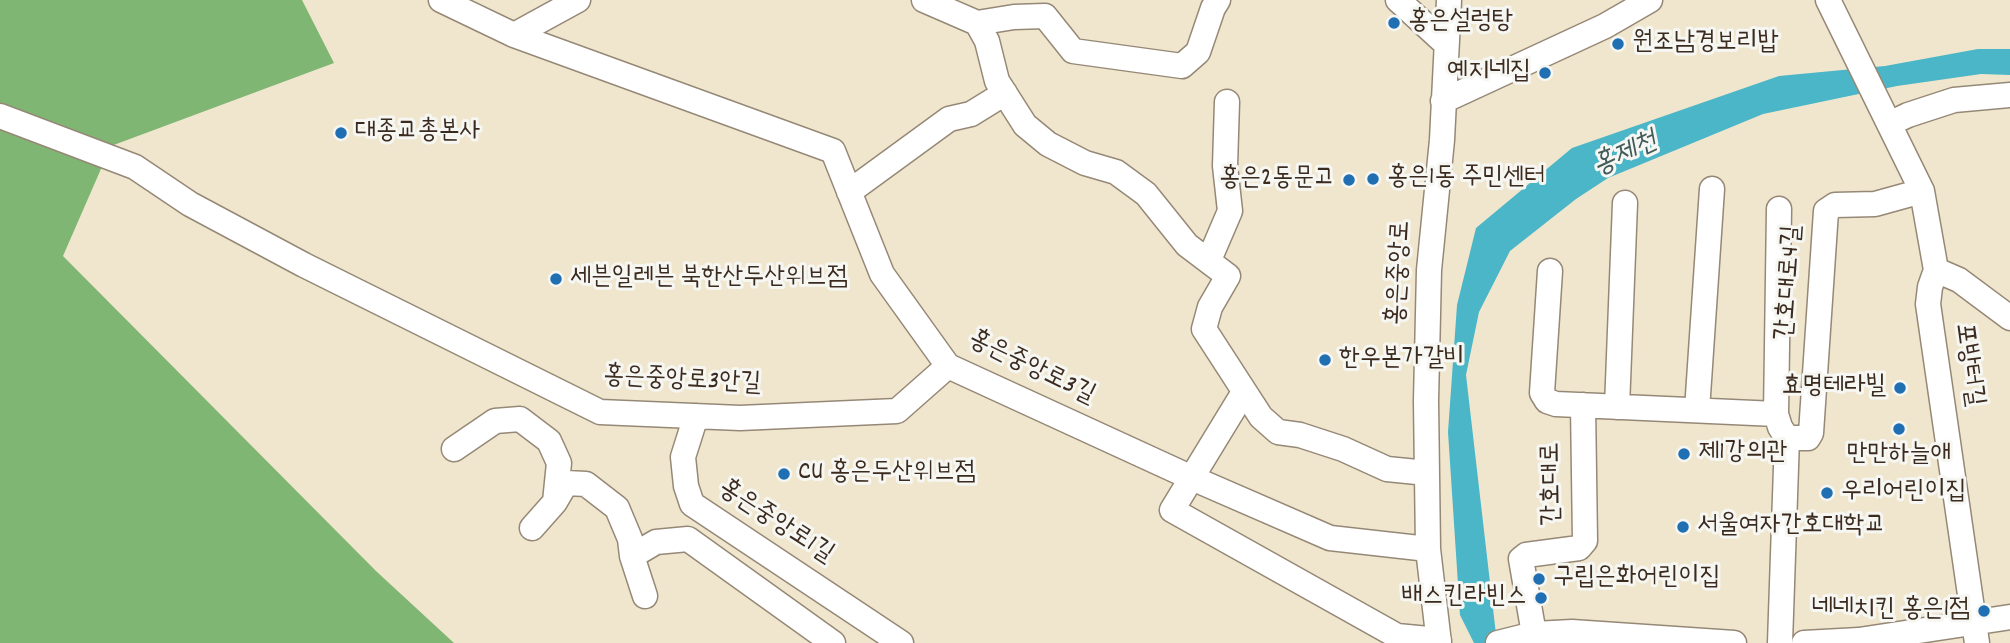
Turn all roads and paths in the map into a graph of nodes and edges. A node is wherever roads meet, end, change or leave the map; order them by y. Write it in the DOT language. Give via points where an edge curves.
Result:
graph roads {
  1 [pos="441,0"];
  2 [pos="578,0"];
  3 [pos="924,0"];
  4 [pos="1218,0"];
  5 [pos="1398,0"];
  6 [pos="1449,0"];
  7 [pos="1650,0"];
  8 [pos="1828,0"];
  9 [pos="964,12"];
  10 [pos="514,35"];
  11 [pos="1446,44"];
  12 [pos="1005,93"];
  13 [pos="2010,95"];
  14 [pos="1443,101"];
  15 [pos="1227,102"];
  16 [pos="1886,116"];
  17 [pos="0,117"];
  18 [pos="1712,189"];
  19 [pos="1922,191"];
  20 [pos="849,192"];
  21 [pos="1625,203"];
  22 [pos="1779,209"];
  23 [pos="1209,260"];
  24 [pos="1936,270"];
  25 [pos="1550,271"];
  26 [pos="2010,318"];
  27 [pos="948,366"];
  28 [pos="1244,391"];
  29 [pos="1583,405"];
  30 [pos="1617,407"];
  31 [pos="1697,410"];
  32 [pos="1776,414"];
  33 [pos="696,416"];
  34 [pos="1787,438"];
  35 [pos="454,450"];
  36 [pos="1427,473"];
  37 [pos="1192,478"];
  38 [pos="555,502"];
  39 [pos="532,528"];
  40 [pos="1428,549"];
  41 [pos="632,556"];
  42 [pos="645,596"];
  43 [pos="2010,617"];
  44 [pos="1975,633"];
  45 [pos="1532,634"];
  46 [pos="1397,639"];
  47 [pos="1439,641"];
  48 [pos="1860,642"];
  49 [pos="833,643"];
  50 [pos="901,643"];
  51 [pos="1498,643"];
  52 [pos="1721,643"];
  53 [pos="1780,643"];
  54 [pos="1804,643"];
  1 -- 10 [label="street, 홍은중앙로3길"];
  2 -- 10 [label="street"];
  3 -- 9 [label="street"];
  4 -- 9 [label="street" via="1198,52 1182,66 1073,51 1045,16"];
  5 -- 11 [label="street"];
  6 -- 11 [label="street, 홍은중앙로"];
  7 -- 14 [label="street" via="1605,26"];
  8 -- 16 [label="street, 포방터길"];
  9 -- 12 [label="street" via="987,41 997,81"];
  10 -- 20 [label="street, 홍은중앙로3길" via="833,151"];
  11 -- 14 [label="street, 홍은중앙로"];
  12 -- 20 [label="street" via="971,114 949,119"];
  12 -- 23 [label="street" via="1025,125 1048,144 1116,172 1136,186 1187,245"];
  13 -- 16 [label="street" via="1954,100 1908,115"];
  14 -- 36 [label="street, 홍은중앙로" via="1429,270"];
  15 -- 23 [label="street" via="1225,166 1230,211"];
  16 -- 19 [label="street, 포방터길"];
  17 -- 33 [label="street, 홍은중앙로3안길" via="135,167 190,204 304,265 600,412"];
  18 -- 31 [label="street"];
  19 -- 24 [label="street, 포방터길"];
  19 -- 34 [label="street, 간호대로4길" via="1875,204 1827,209 1811,433 1808,438"];
  20 -- 27 [label="street, 홍은중앙로3길" via="882,274"];
  21 -- 30 [label="street"];
  22 -- 32 [label="street, 간호대로4길"];
  23 -- 28 [label="street" via="1228,276 1210,307 1204,329"];
  24 -- 26 [label="street" via="1959,280"];
  24 -- 44 [label="street, 포방터길" via="1928,304"];
  25 -- 29 [label="street" via="1542,393 1551,403"];
  27 -- 33 [label="street, 홍은중앙로3안길" via="897,411"];
  27 -- 37 [label="street, 홍은중앙로3길"];
  28 -- 36 [label="street" via="1261,417 1278,432 1343,449 1387,469"];
  28 -- 37 [label="street"];
  29 -- 30 [label="street"];
  29 -- 45 [label="street, 간호대로" via="1585,541 1579,548 1521,559"];
  30 -- 31 [label="street"];
  31 -- 32 [label="street"];
  32 -- 34 [label="street, 간호대로4길"];
  33 -- 50 [label="street, 홍은중앙로1길" via="683,457 686,486 701,523"];
  34 -- 53 [label="street, 간호대로4길"];
  35 -- 38 [label="street" via="495,421 520,419 549,442 558,463"];
  36 -- 40 [label="street, 홍은중앙로"];
  37 -- 40 [label="street" via="1330,538"];
  37 -- 46 [label="street" via="1172,510"];
  38 -- 39 [label="street"];
  38 -- 41 [label="street" via="566,484 586,484 617,508"];
  40 -- 47 [label="street, 홍은중앙로"];
  41 -- 42 [label="street"];
  41 -- 49 [label="street" via="656,542 688,539"];
  43 -- 44 [label="street"];
  44 -- 48 [label="street"];
  45 -- 51 [label="street"];
  45 -- 52 [label="street" via="1572,632"];
  46 -- 47 [label="street"];
  48 -- 54 [label="street"];
}
